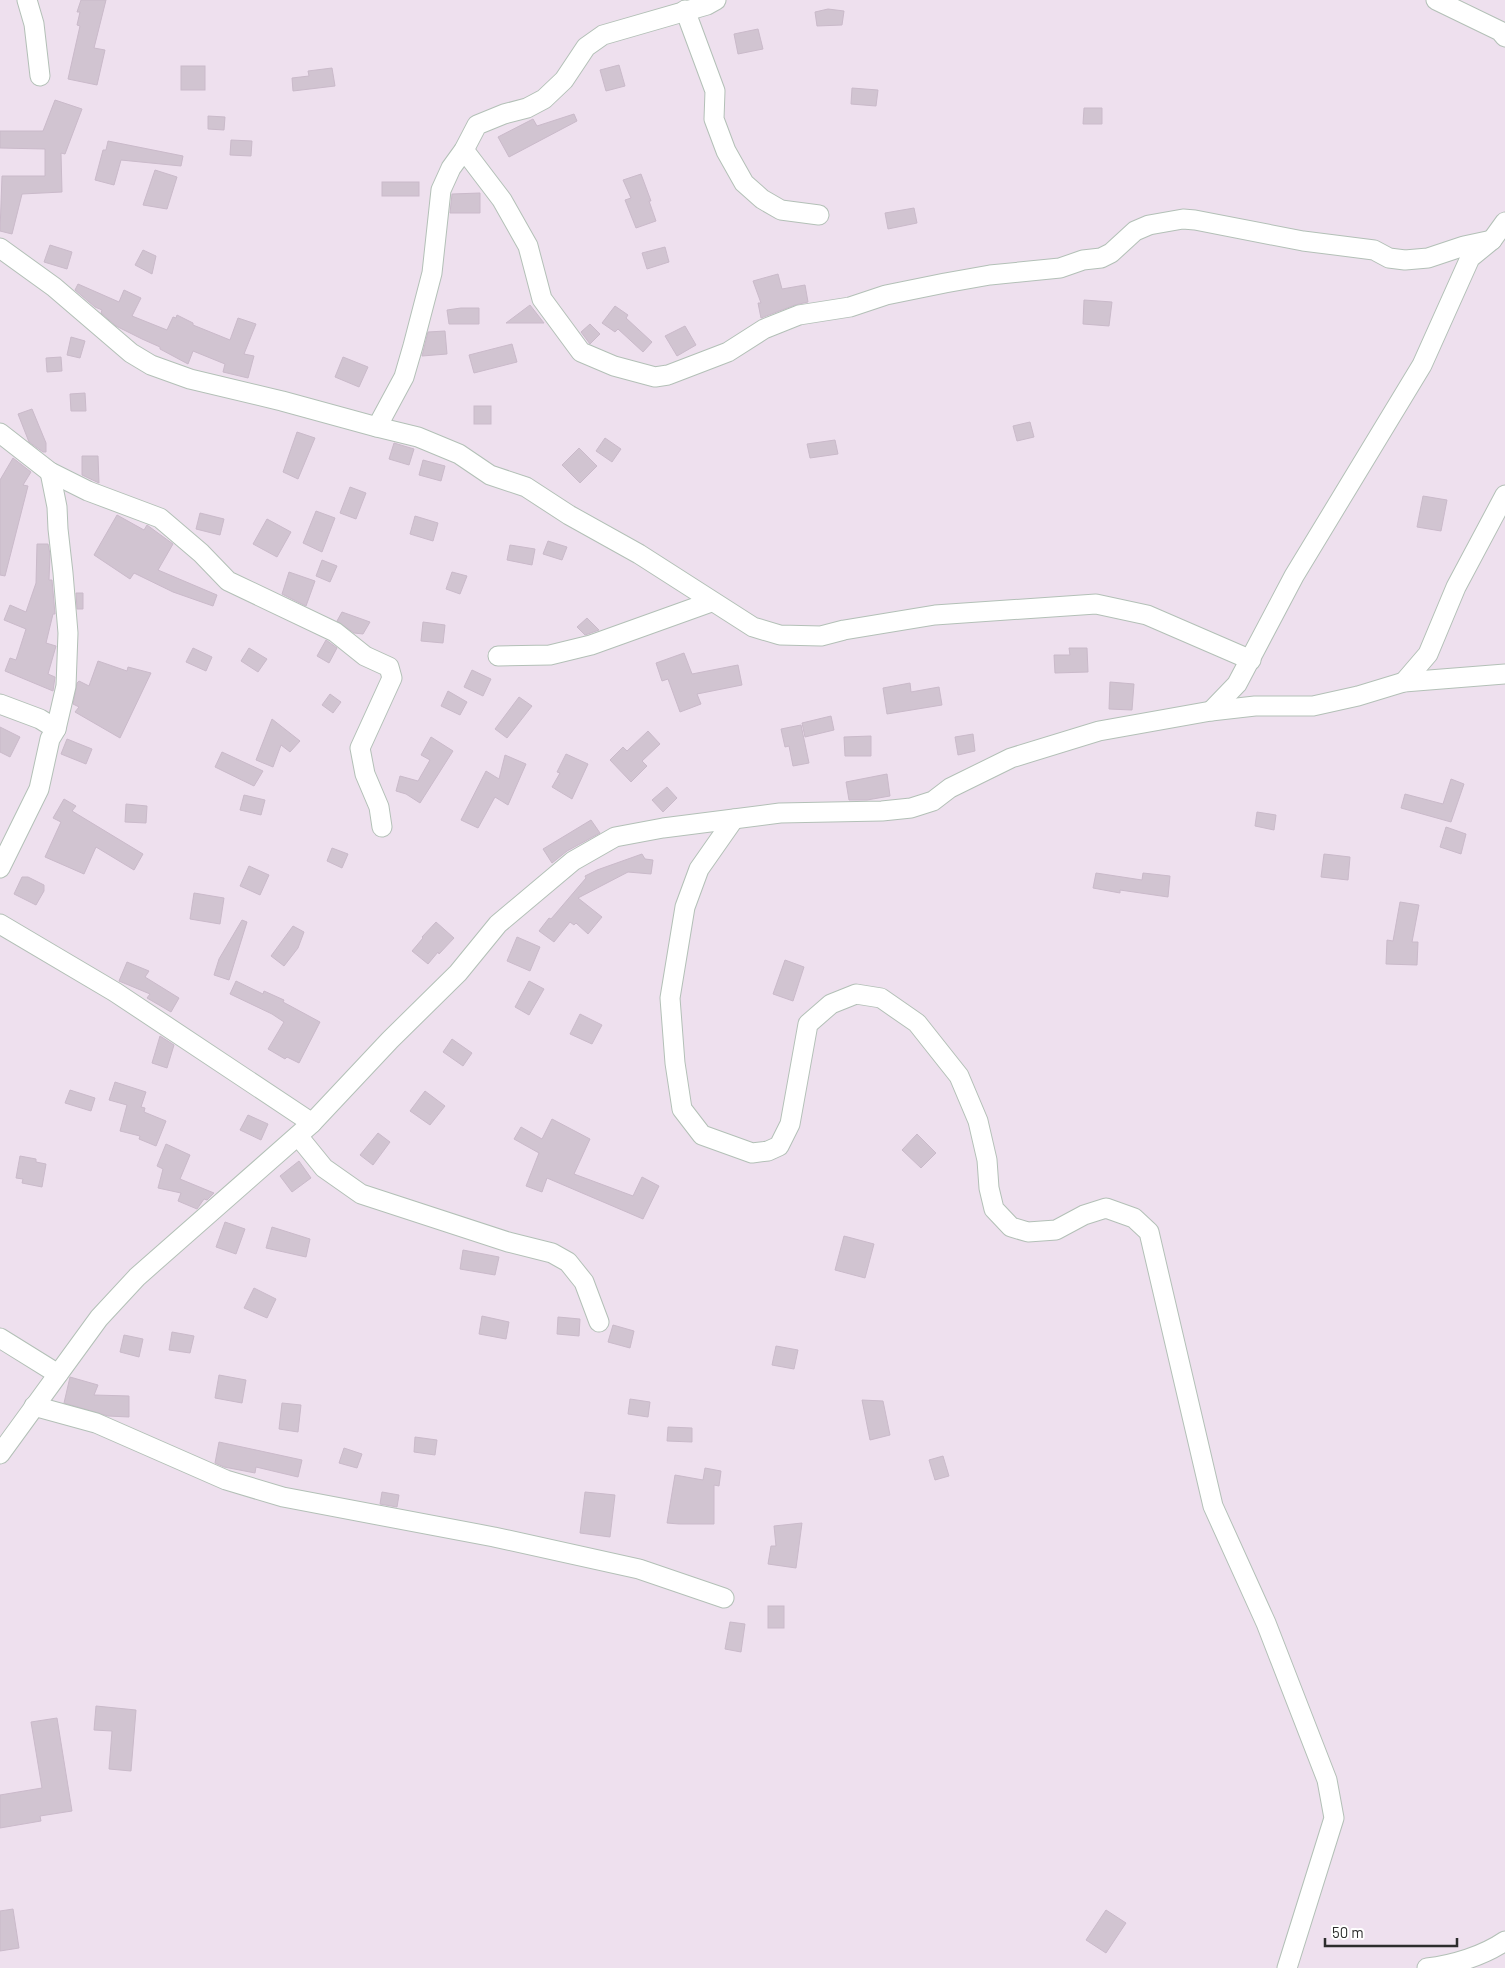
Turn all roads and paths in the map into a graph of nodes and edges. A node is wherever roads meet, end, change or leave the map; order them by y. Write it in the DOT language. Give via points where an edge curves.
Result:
graph roads {
  1 [pos="28,0"];
  2 [pos="1436,0"];
  3 [pos="710,2"];
  4 [pos="685,10"];
  5 [pos="1505,37"];
  6 [pos="40,76"];
  7 [pos="464,150"];
  8 [pos="819,215"];
  9 [pos="1505,222"];
  10 [pos="1492,240"];
  11 [pos="0,248"];
  12 [pos="376,428"];
  13 [pos="0,433"];
  14 [pos="50,472"];
  15 [pos="1505,495"];
  16 [pos="711,602"];
  17 [pos="498,656"];
  18 [pos="1251,660"];
  19 [pos="1505,674"];
  20 [pos="1404,682"];
  21 [pos="0,704"];
  22 [pos="1212,711"];
  23 [pos="56,729"];
  24 [pos="734,819"];
  25 [pos="382,827"];
  26 [pos="0,868"];
  27 [pos="0,924"];
  28 [pos="312,1123"];
  29 [pos="298,1136"];
  30 [pos="599,1322"];
  31 [pos="0,1338"];
  32 [pos="58,1374"];
  33 [pos="34,1406"];
  34 [pos="0,1454"];
  35 [pos="724,1598"];
  36 [pos="1505,1941"];
  37 [pos="1287,1968"];
  38 [pos="1427,1968"];
  1 -- 6 [label="street"];
  2 -- 5 [label="street" via="1500,31"];
  3 -- 4 [label="street"];
  4 -- 7 [label="street" via="603,35 586,47 564,80 544,99 477,125"];
  4 -- 8 [label="street" via="715,91 714,119 726,152 744,183 781,210"];
  7 -- 10 [label="street" via="502,200 528,246 542,299 581,352 614,366 655,377 728,352 764,329 799,315 850,307 886,295 945,283 1060,268 1101,258 1135,231 1165,221 1195,220 1303,241 1374,250 1389,258 1405,260 1428,258"];
  7 -- 12 [label="street" via="451,168 442,190 432,273 404,377"];
  9 -- 10 [label="street"];
  10 -- 18 [label="street" via="1470,258 1422,365 1294,576"];
  11 -- 12 [label="street" via="151,365 190,379 282,400"];
  12 -- 16 [label="street" via="418,436 460,454 490,475 526,487 639,554"];
  13 -- 14 [label="street"];
  14 -- 23 [label="street" via="57,507 68,633 66,686"];
  14 -- 25 [label="street" via="88,491 160,518 228,581 335,632 365,656 389,667 392,678 360,748 364,774 379,807"];
  15 -- 20 [label="street" via="1456,587 1428,654"];
  16 -- 17 [label="street" via="591,645 550,655"];
  16 -- 18 [label="street" via="753,627 780,635 821,636 935,615 1096,604 1147,615"];
  18 -- 22 [label="street" via="1237,684"];
  19 -- 20 [label="street"];
  20 -- 22 [label="street" via="1313,706 1255,706"];
  21 -- 23 [label="street" via="40,719"];
  22 -- 24 [label="street" via="1099,731 1011,758 968,778 933,801 912,808 780,813"];
  23 -- 26 [label="street" via="50,739 39,790"];
  24 -- 28 [label="street" via="615,837 573,861 498,924 458,973"];
  24 -- 37 [label="street" via="699,869 685,907 670,998 682,1109 702,1135 752,1153 779,1146 790,1124 808,1024 831,1004 856,994 881,998 917,1023 958,1076 978,1121 994,1209 1011,1227 1028,1232 1056,1230 1084,1214 1106,1208 1134,1218 1149,1232 1213,1506 1266,1624 1327,1780 1334,1818"];
  27 -- 28 [label="street" via="115,992"];
  28 -- 29 [label="street"];
  29 -- 30 [label="street" via="324,1168 366,1196 552,1253 568,1262 584,1282"];
  29 -- 32 [label="street" via="137,1277 99,1318"];
  31 -- 32 [label="street"];
  32 -- 33 [label="street"];
  33 -- 34 [label="street"];
  33 -- 35 [label="street" via="96,1423 226,1480 283,1497 494,1537 639,1569"];
  36 -- 38 [label="street" via="1492,1950 1440,1967"];
}
